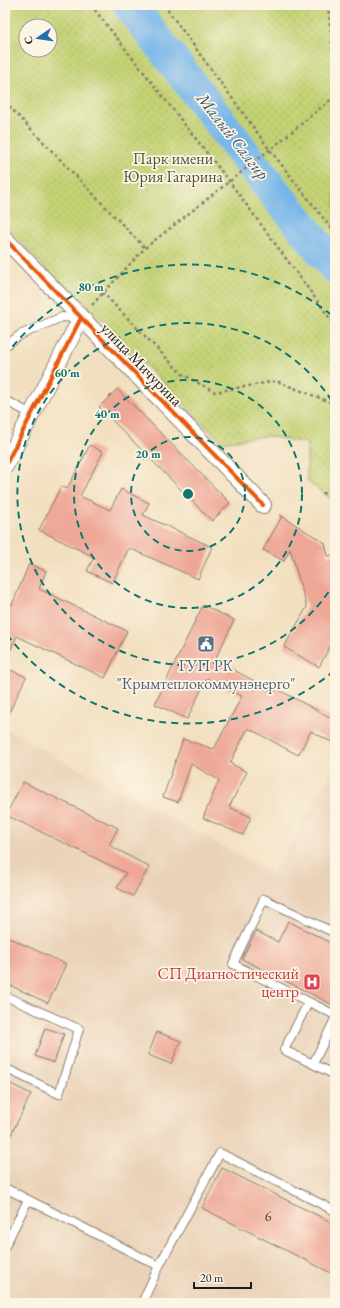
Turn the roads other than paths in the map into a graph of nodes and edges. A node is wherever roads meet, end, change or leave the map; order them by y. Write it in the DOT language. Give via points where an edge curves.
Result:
graph roads {
  1 [pos="5,239"];
  2 [pos="81,318"];
  3 [pos="5,346"];
  4 [pos="5,400"];
  5 [pos="31,414"];
  6 [pos="5,466"];
  7 [pos="263,505"];
  8 [pos="335,933"];
  9 [pos="5,996"];
  10 [pos="308,1003"];
  11 [pos="335,1015"];
  12 [pos="335,1019"];
  13 [pos="313,1064"];
  14 [pos="5,1068"];
  15 [pos="335,1075"];
  16 [pos="5,1188"];
  17 [pos="28,1200"];
  18 [pos="335,1211"];
  19 [pos="5,1246"];
  20 [pos="159,1266"];
  21 [pos="142,1303"];
  1 -- 2 [label="street, улица Мичурина"];
  2 -- 3 [label="lane" via="62,317 20,335"];
  2 -- 5 [label="street"];
  2 -- 7 [label="street, улица Мичурина"];
  4 -- 5 [label="lane"];
  5 -- 6 [label="street"];
  8 -- 10 [label="lane" via="264,899 233,964"];
  9 -- 14 [label="lane" via="79,1029 59,1094"];
  10 -- 11 [label="lane"];
  10 -- 13 [label="lane" via="284,1050"];
  12 -- 13 [label="lane"];
  13 -- 15 [label="lane"];
  16 -- 17 [label="lane"];
  17 -- 19 [label="lane"];
  17 -- 20 [label="lane"];
  18 -- 20 [label="lane" via="220,1153"];
  20 -- 21 [label="lane"];
}
